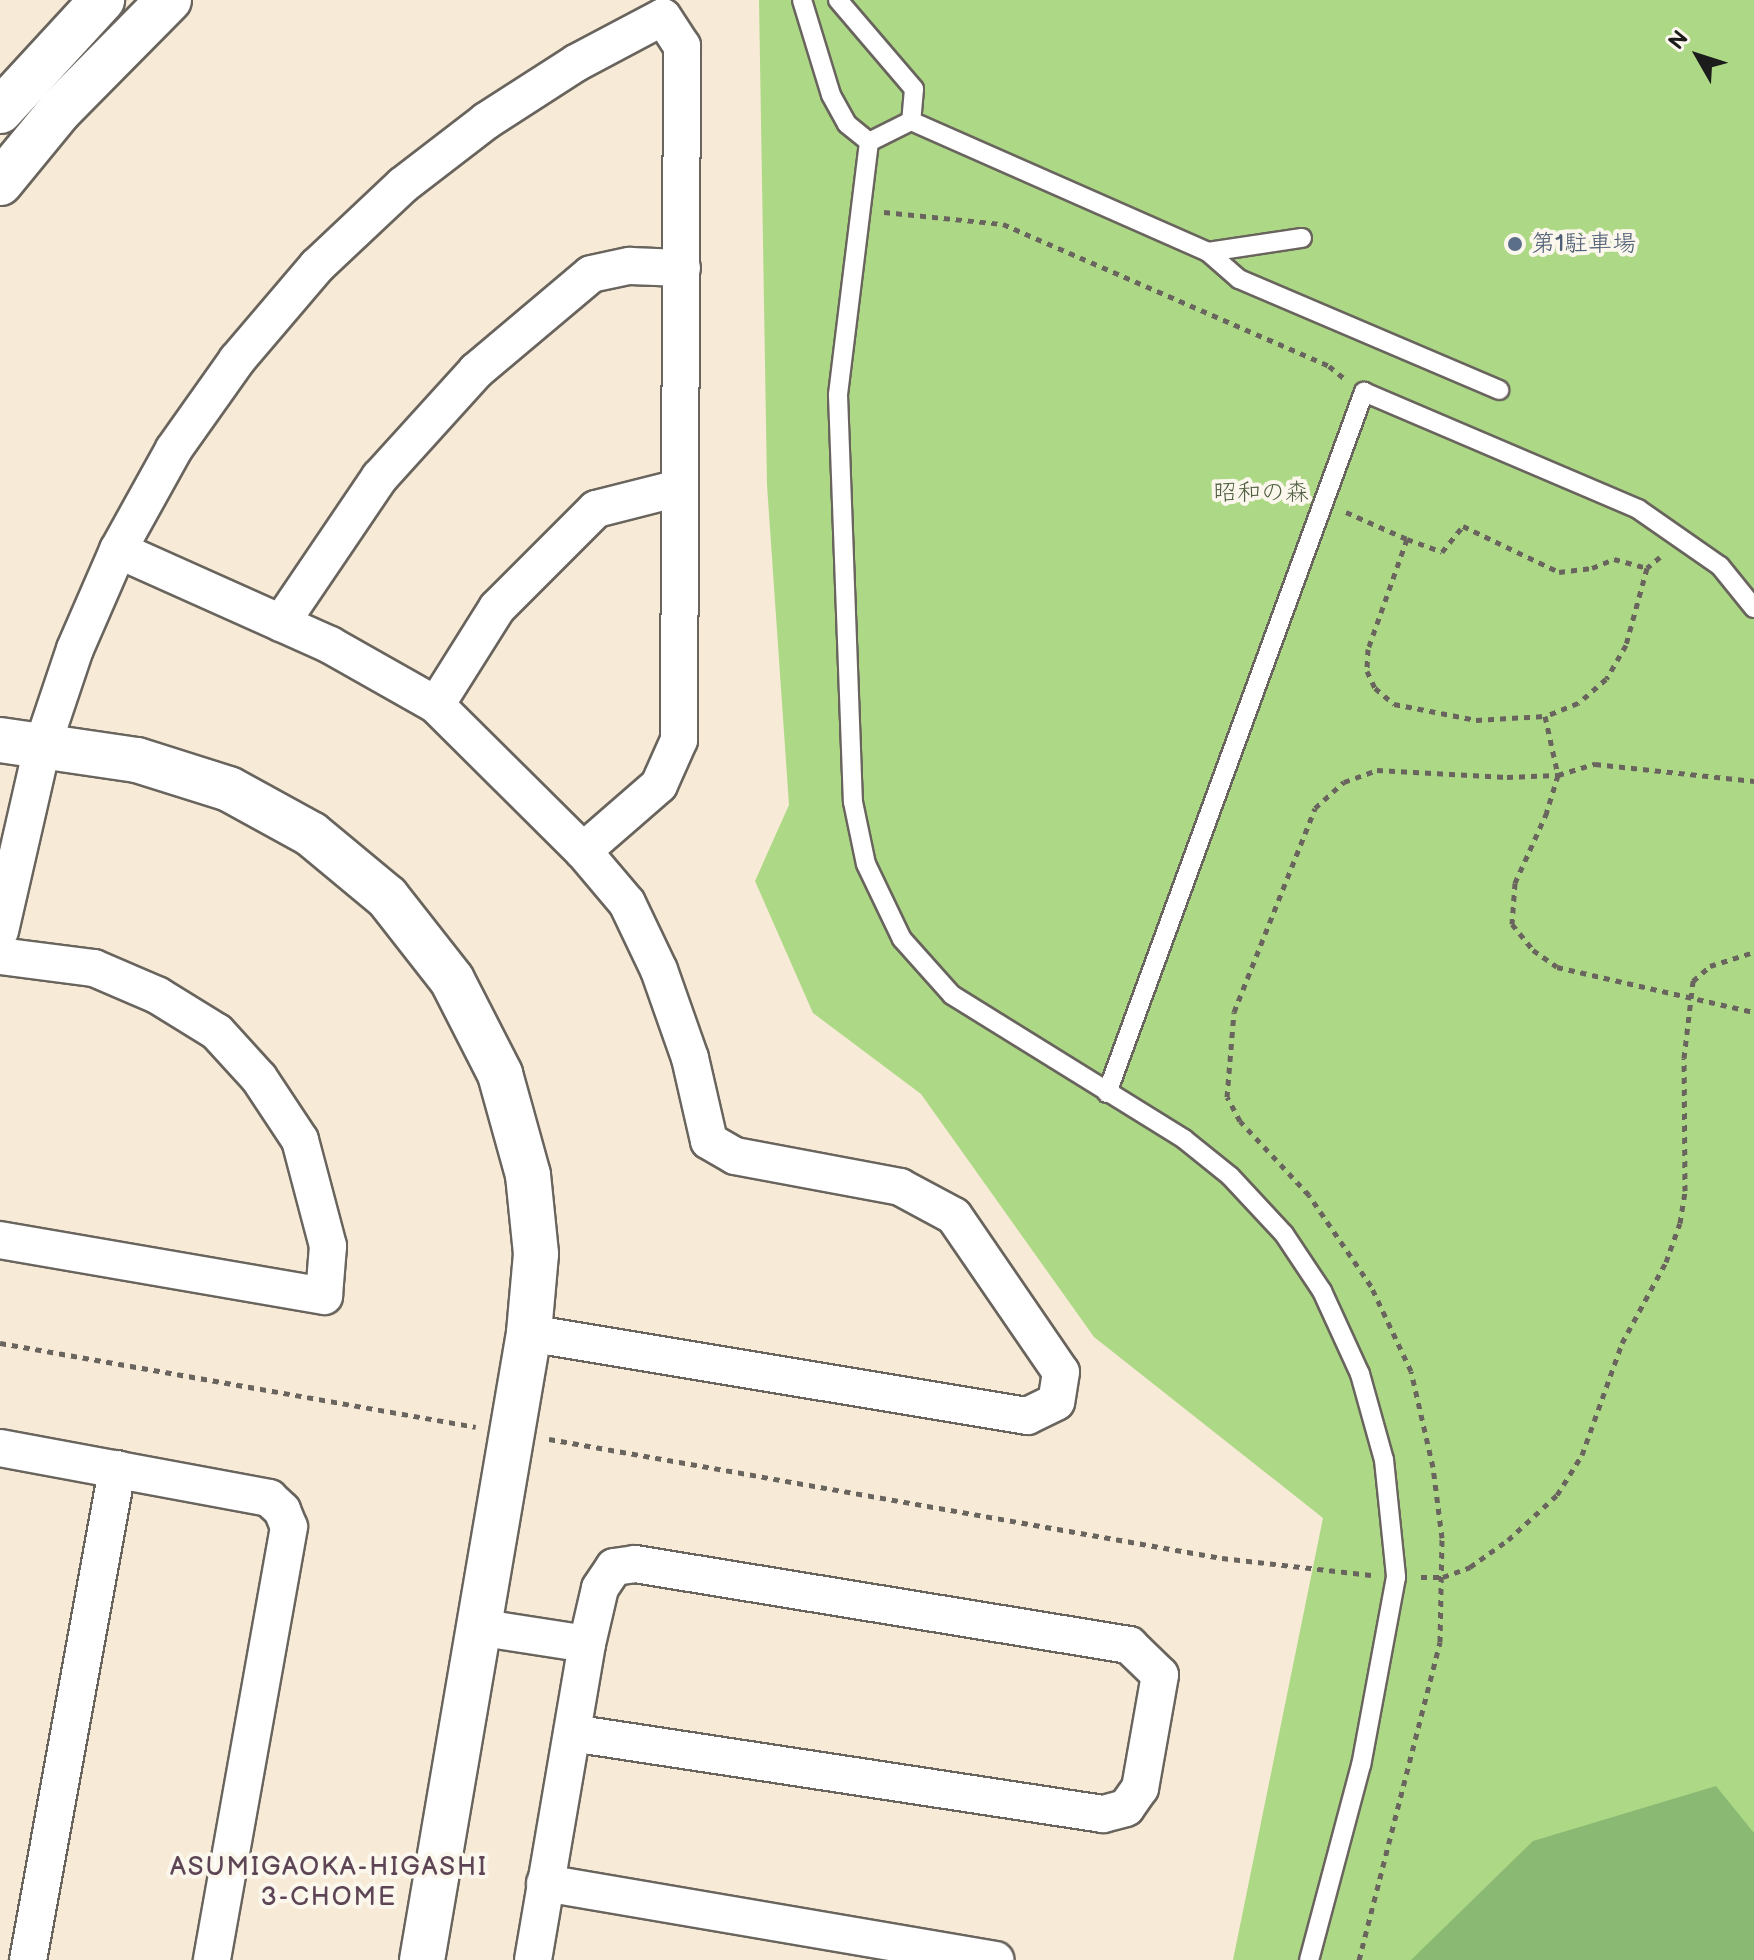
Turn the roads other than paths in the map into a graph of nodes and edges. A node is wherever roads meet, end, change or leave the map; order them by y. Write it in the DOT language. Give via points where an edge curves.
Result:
graph roads {
  1 [pos="102,0"];
  2 [pos="169,0"];
  3 [pos="802,0"];
  4 [pos="838,0"];
  5 [pos="0,111"];
  6 [pos="911,121"];
  7 [pos="869,142"];
  8 [pos="0,183"];
  9 [pos="1302,238"];
  10 [pos="1208,252"];
  11 [pos="682,268"];
  12 [pos="1499,390"];
  13 [pos="679,488"];
  14 [pos="118,550"];
  15 [pos="1754,608"];
  16 [pos="281,623"];
  17 [pos="436,705"];
  18 [pos="21,743"];
  19 [pos="583,851"];
  20 [pos="0,931"];
  21 [pos="0,956"];
  22 [pos="1107,1093"];
  23 [pos="0,1240"];
  24 [pos="529,1333"];
  25 [pos="0,1448"];
  26 [pos="117,1469"];
  27 [pos="477,1627"];
  28 [pos="587,1644"];
  29 [pos="572,1733"];
  30 [pos="545,1883"];
  31 [pos="28,1960"];
  32 [pos="212,1960"];
  33 [pos="422,1960"];
  34 [pos="533,1960"];
  35 [pos="995,1960"];
  36 [pos="1309,1960"];
  1 -- 5 [label="street"];
  2 -- 8 [label="street" via="60,110"];
  3 -- 7 [label="lane" via="831,95 847,124"];
  4 -- 6 [label="lane" via="914,89"];
  6 -- 7 [label="lane"];
  6 -- 10 [label="lane"];
  7 -- 22 [label="lane" via="838,395 853,802 866,864 902,939 952,995"];
  9 -- 10 [label="lane"];
  10 -- 12 [label="lane" via="1239,279"];
  11 -- 13 [label="street"];
  11 -- 14 [label="street" via="682,46 663,17 576,63 486,121 403,185 317,266 237,360 183,436"];
  11 -- 16 [label="street" via="630,266 591,274 476,371 380,477"];
  13 -- 17 [label="street" via="596,509 497,608"];
  13 -- 19 [label="street" via="677,753 659,785"];
  14 -- 16 [label="street"];
  14 -- 18 [label="street"];
  15 -- 22 [label="lane" via="1720,566 1686,537 1638,509 1364,392"];
  16 -- 17 [label="street"];
  17 -- 19 [label="street"];
  18 -- 20 [label="street"];
  18 -- 24 [label="street" via="137,760 229,789 311,834 387,897 452,980 500,1074 528,1175 536,1254"];
  19 -- 24 [label="street" via="627,903 659,970 690,1058 709,1141 735,1156 900,1187 954,1216 1061,1372 1056,1402 1027,1416"];
  21 -- 23 [label="street" via="94,968 157,995 217,1032 259,1078 300,1140 328,1246 324,1296"];
  22 -- 36 [label="lane" via="1184,1139 1230,1176 1284,1234 1322,1291 1360,1374 1384,1460 1394,1591 1361,1765"];
  24 -- 27 [label="street"];
  25 -- 26 [label="street"];
  26 -- 31 [label="street"];
  26 -- 32 [label="street" via="269,1498 289,1527"];
  27 -- 28 [label="street"];
  27 -- 33 [label="street"];
  28 -- 29 [label="street"];
  28 -- 29 [label="street" via="600,1588 614,1567 635,1564 1129,1645 1160,1675 1140,1788 1126,1808 1103,1814"];
  29 -- 30 [label="street"];
  30 -- 34 [label="street"];
  30 -- 35 [label="street"];
}
